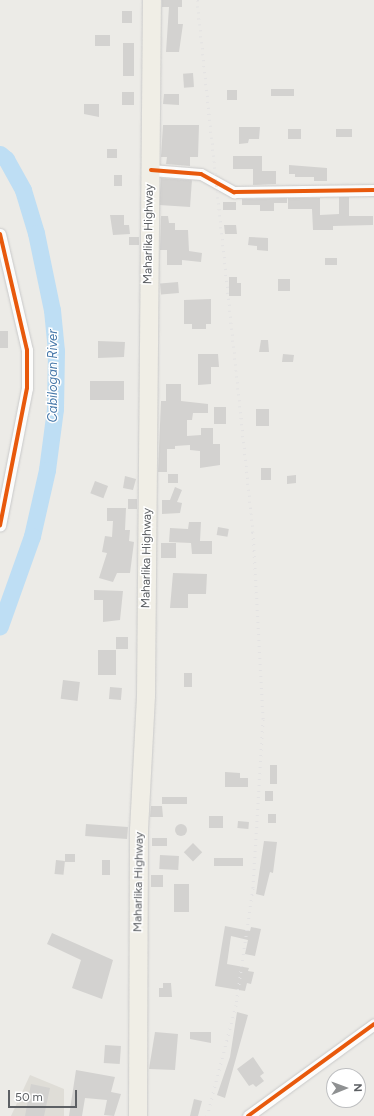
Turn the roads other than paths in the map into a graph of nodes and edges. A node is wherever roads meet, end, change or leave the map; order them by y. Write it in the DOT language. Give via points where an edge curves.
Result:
graph roads {
  1 [pos="152,0"];
  2 [pos="151,170"];
  3 [pos="374,190"];
  4 [pos="0,234"];
  5 [pos="0,525"];
  6 [pos="374,1024"];
  7 [pos="138,1116"];
  8 [pos="248,1116"];
  1 -- 2 [label="highway, Maharlika Highway"];
  2 -- 3 [label="street" via="201,174 234,192"];
  2 -- 7 [label="highway, Maharlika Highway" via="146,696 139,830"];
  4 -- 5 [label="street" via="27,350 28,380 22,425"];
  6 -- 8 [label="street"];
}
